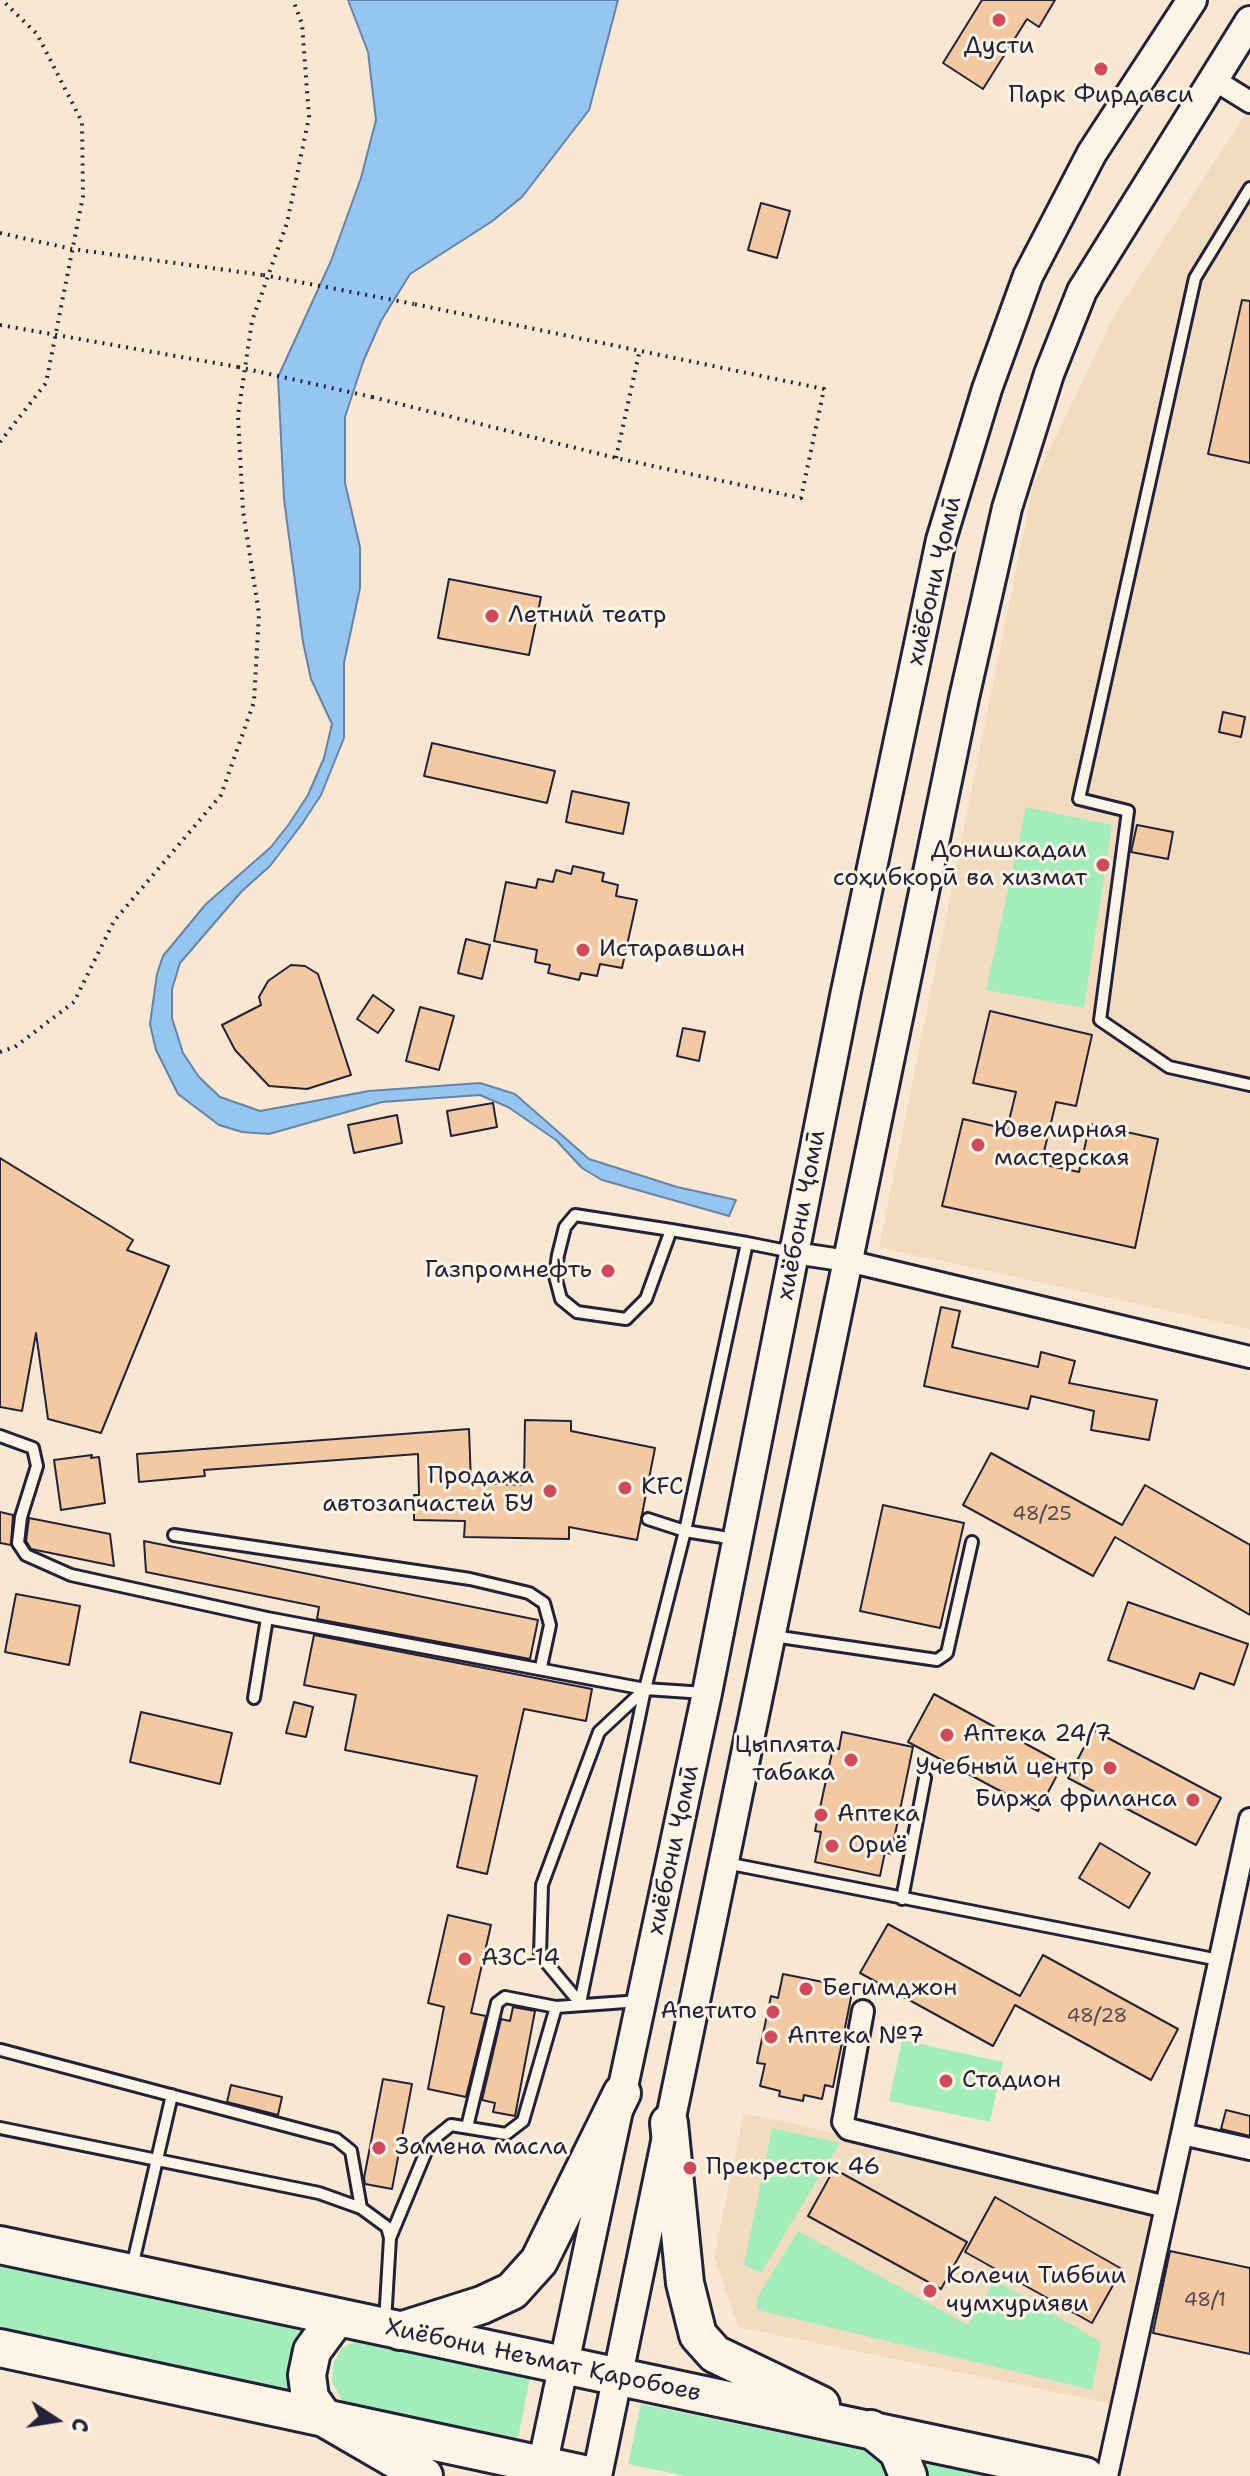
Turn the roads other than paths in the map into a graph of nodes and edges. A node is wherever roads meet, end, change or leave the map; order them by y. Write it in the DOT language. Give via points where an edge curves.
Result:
graph roads {
  1 [pos="1192,0"];
  2 [pos="1250,21"];
  3 [pos="1221,84"];
  4 [pos="1250,102"];
  5 [pos="1250,188"];
  6 [pos="1250,1085"];
  7 [pos="671,1230"];
  8 [pos="747,1243"];
  9 [pos="794,1253"];
  10 [pos="848,1261"];
  11 [pos="1250,1357"];
  12 [pos="0,1436"];
  13 [pos="648,1519"];
  14 [pos="685,1531"];
  15 [pos="174,1535"];
  16 [pos="738,1539"];
  17 [pos="972,1542"];
  18 [pos="267,1618"];
  19 [pos="771,1635"];
  20 [pos="541,1667"];
  21 [pos="645,1689"];
  22 [pos="707,1693"];
  23 [pos="254,1698"];
  24 [pos="925,1778"];
  25 [pos="1250,1819"];
  26 [pos="724,1863"];
  27 [pos="902,1899"];
  28 [pos="1219,1960"];
  29 [pos="642,2001"];
  30 [pos="580,2003"];
  31 [pos="556,2007"];
  32 [pos="863,2011"];
  33 [pos="1,2050"];
  34 [pos="622,2093"];
  35 [pos="172,2095"];
  36 [pos="669,2123"];
  37 [pos="467,2127"];
  38 [pos="0,2128"];
  39 [pos="1182,2134"];
  40 [pos="1250,2149"];
  41 [pos="157,2160"];
  42 [pos="1166,2207"];
  43 [pos="361,2208"];
  44 [pos="390,2238"];
  45 [pos="0,2245"];
  46 [pos="130,2273"];
  47 [pos="337,2317"];
  48 [pos="392,2330"];
  49 [pos="0,2348"];
  50 [pos="562,2367"];
  51 [pos="617,2376"];
  52 [pos="324,2418"];
  53 [pos="875,2431"];
  54 [pos="541,2470"];
  55 [pos="424,2476"];
  56 [pos="595,2476"];
  57 [pos="908,2476"];
  58 [pos="1085,2476"];
  59 [pos="1107,2476"];
  1 -- 9 [label="main road, хиёбони Ҷомӣ" via="1056,216 987,389 941,540"];
  2 -- 10 [label="main road" via="1082,291 1022,455 964,698"];
  3 -- 4 [label="street"];
  5 -- 6 [label="lane" via="1195,278 1079,799 1128,811 1100,1020 1169,1067"];
  7 -- 7 [label="lane" via="575,1215 565,1227 558,1255 555,1276 561,1299 577,1312 626,1319 646,1299"];
  7 -- 8 [label="lane"];
  8 -- 9 [label="lane"];
  8 -- 14 [label="lane"];
  9 -- 10 [label="street"];
  9 -- 16 [label="main road, хиёбони Ҷомӣ"];
  10 -- 11 [label="street"];
  10 -- 19 [label="main road"];
  12 -- 18 [label="lane" via="33,1448 37,1466 19,1530 18,1543 26,1555 71,1575"];
  13 -- 14 [label="lane"];
  14 -- 16 [label="lane"];
  14 -- 21 [label="lane"];
  15 -- 20 [label="lane" via="470,1579 529,1593 544,1603 550,1625"];
  16 -- 22 [label="main road, хиёбони Ҷомӣ"];
  17 -- 19 [label="lane" via="947,1653 937,1660"];
  18 -- 20 [label="lane"];
  18 -- 23 [label="lane"];
  19 -- 26 [label="main road"];
  20 -- 21 [label="lane"];
  21 -- 22 [label="lane"];
  21 -- 30 [label="lane"];
  21 -- 30 [label="lane" via="599,1732 542,1885 540,1955"];
  22 -- 29 [label="main road, хиёбони Ҷомӣ"];
  24 -- 27 [label="lane"];
  25 -- 28 [label="street"];
  26 -- 27 [label="lane"];
  26 -- 36 [label="main road"];
  27 -- 28 [label="lane"];
  28 -- 39 [label="street"];
  29 -- 30 [label="lane"];
  29 -- 34 [label="main road, хиёбони Ҷомӣ"];
  30 -- 31 [label="lane"];
  31 -- 37 [label="lane" via="523,2121 506,2134"];
  31 -- 37 [label="lane" via="505,1997 497,2003"];
  32 -- 42 [label="street" via="843,2122 848,2129"];
  33 -- 35 [label="lane"];
  34 -- 48 [label="highway" via="539,2261 512,2291 482,2305"];
  34 -- 50 [label="main road, хиёбони Ҷомӣ"];
  35 -- 41 [label="lane"];
  35 -- 43 [label="lane" via="336,2139 351,2151"];
  36 -- 51 [label="main road"];
  36 -- 53 [label="highway" via="685,2283 698,2335 715,2354"];
  37 -- 44 [label="lane" via="451,2125 430,2142"];
  38 -- 41 [label="lane"];
  39 -- 40 [label="street"];
  39 -- 42 [label="street"];
  41 -- 43 [label="lane" via="319,2193"];
  41 -- 46 [label="lane"];
  42 -- 59 [label="street"];
  43 -- 44 [label="lane" via="387,2227"];
  44 -- 48 [label="lane"];
  45 -- 46 [label="highway, Хиёбони Неъмат Қаробоев"];
  46 -- 47 [label="highway, Хиёбони Неъмат Қаробоев"];
  47 -- 48 [label="highway, Хиёбони Неъмат Қаробоев"];
  47 -- 52 [label="highway" via="321,2335 309,2363 310,2398"];
  48 -- 50 [label="highway, Хиёбони Неъмат Қаробоев"];
  49 -- 52 [label="highway"];
  50 -- 51 [label="highway, Хиёбони Неъмат Қаробоев"];
  50 -- 54 [label="main road, хиёбони Ҷомӣ"];
  51 -- 53 [label="highway, Хиёбони Неъмат Қаробоев"];
  51 -- 56 [label="main road"];
  52 -- 54 [label="highway"];
  52 -- 55 [label="highway"];
  53 -- 57 [label="highway" via="898,2451"];
  53 -- 58 [label="highway, Хиёбони Неъмат Қаробоев"];
  54 -- 56 [label="highway"];
}
